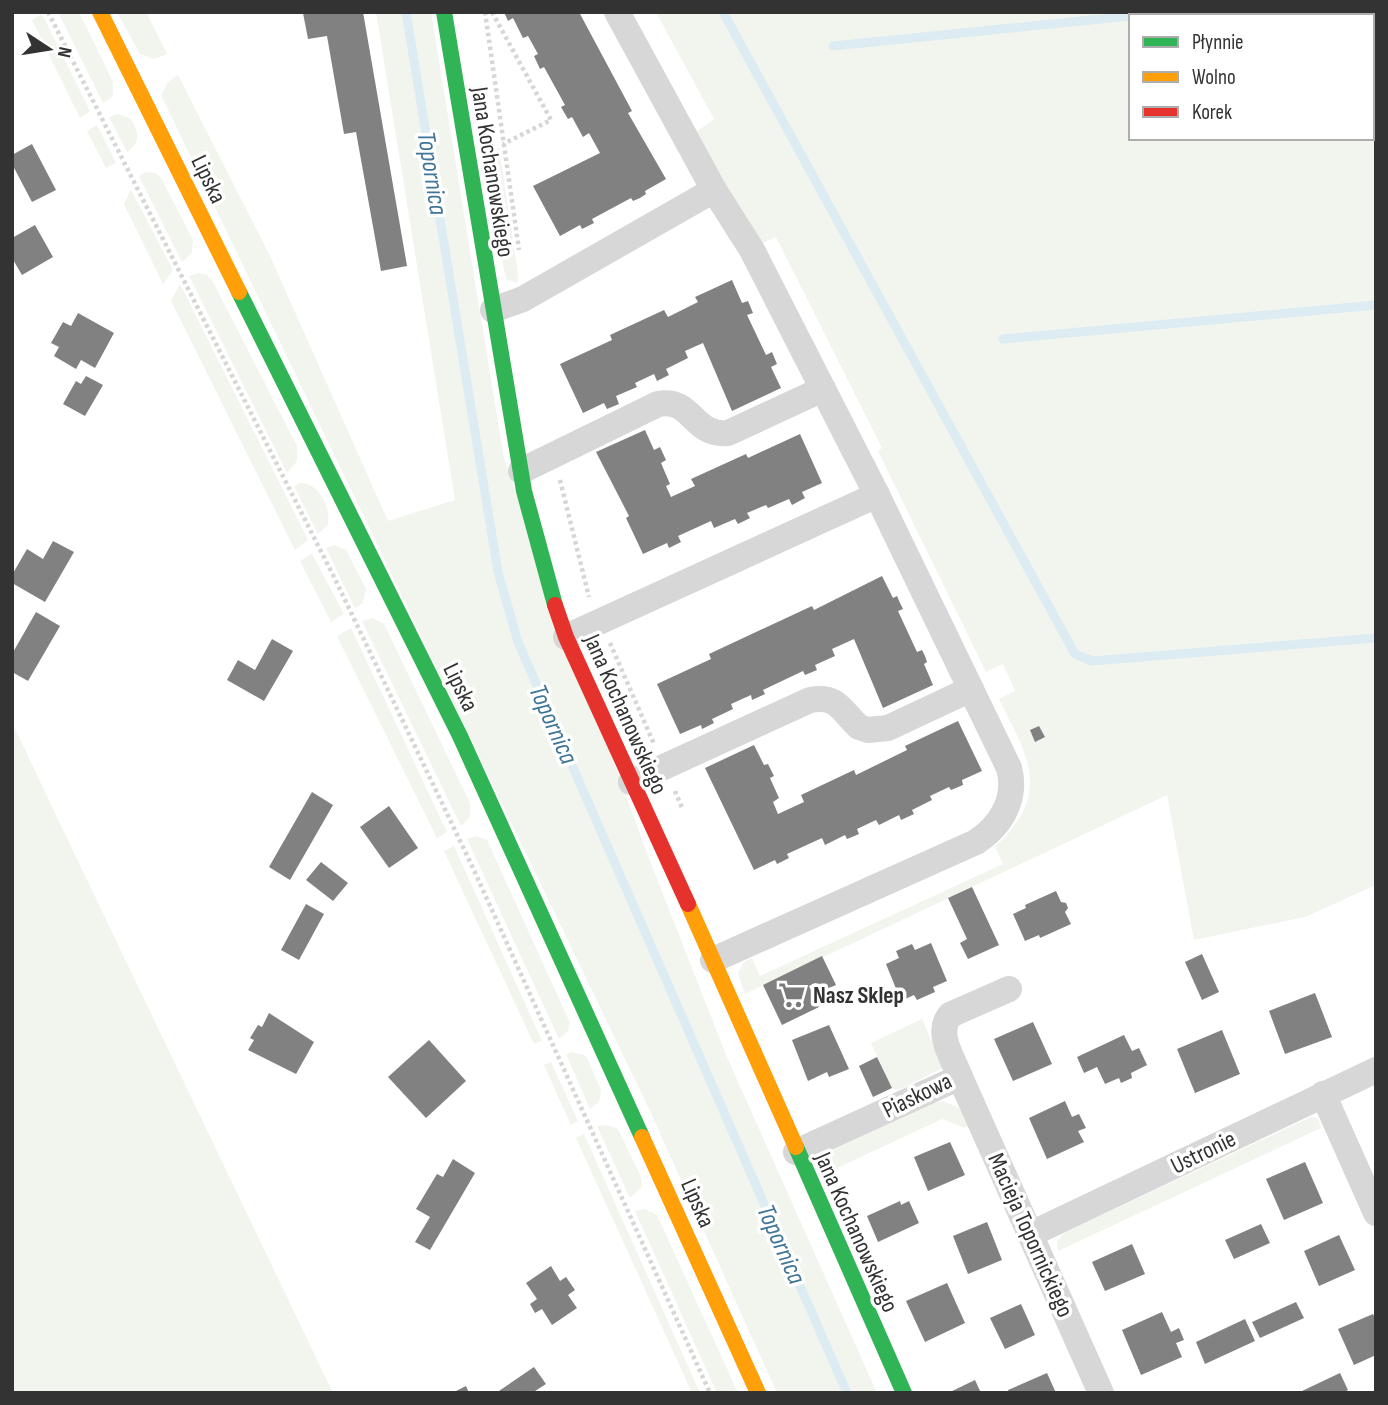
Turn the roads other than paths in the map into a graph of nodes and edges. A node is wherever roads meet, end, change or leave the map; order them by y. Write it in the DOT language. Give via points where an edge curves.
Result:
graph roads {
  1 [pos="100,12"];
  2 [pos="444,12"];
  3 [pos="617,12"];
  4 [pos="714,190"];
  5 [pos="493,310"];
  6 [pos="823,389"];
  7 [pos="521,471"];
  8 [pos="877,495"];
  9 [pos="566,637"];
  10 [pos="971,689"];
  11 [pos="631,782"];
  12 [pos="713,960"];
  13 [pos="1009,989"];
  14 [pos="1376,1070"];
  15 [pos="960,1077"];
  16 [pos="1323,1094"];
  17 [pos="796,1152"];
  18 [pos="1376,1213"];
  19 [pos="1031,1234"];
  20 [pos="758,1393"];
  21 [pos="904,1393"];
  22 [pos="1101,1393"];
  1 -- 20 [label="main road, Lipska" via="460,736"];
  2 -- 5 [label="main road, Jana Kochanowskiego"];
  3 -- 4 [label="street"];
  4 -- 5 [label="street" via="523,299"];
  4 -- 6 [label="street" via="752,250"];
  5 -- 7 [label="main road, Jana Kochanowskiego"];
  6 -- 7 [label="street" via="728,433 704,429 681,406 658,404"];
  6 -- 8 [label="street"];
  7 -- 9 [label="main road, Jana Kochanowskiego" via="539,553"];
  8 -- 9 [label="street"];
  8 -- 10 [label="street"];
  9 -- 11 [label="main road, Jana Kochanowskiego"];
  10 -- 11 [label="street" via="879,730 859,727 833,701 810,700"];
  10 -- 12 [label="street" via="1012,780 1008,804 987,835"];
  11 -- 12 [label="main road, Jana Kochanowskiego"];
  12 -- 17 [label="main road, Jana Kochanowskiego"];
  13 -- 15 [label="street, Piaskowa" via="947,1020 945,1039"];
  14 -- 16 [label="street, Ustronie"];
  15 -- 17 [label="street, Piaskowa"];
  15 -- 19 [label="street, Macieja Topornickiego"];
  16 -- 18 [label="street"];
  16 -- 19 [label="street, Ustronie"];
  17 -- 21 [label="main road, Jana Kochanowskiego"];
  19 -- 22 [label="street, Macieja Topornickiego"];
}
